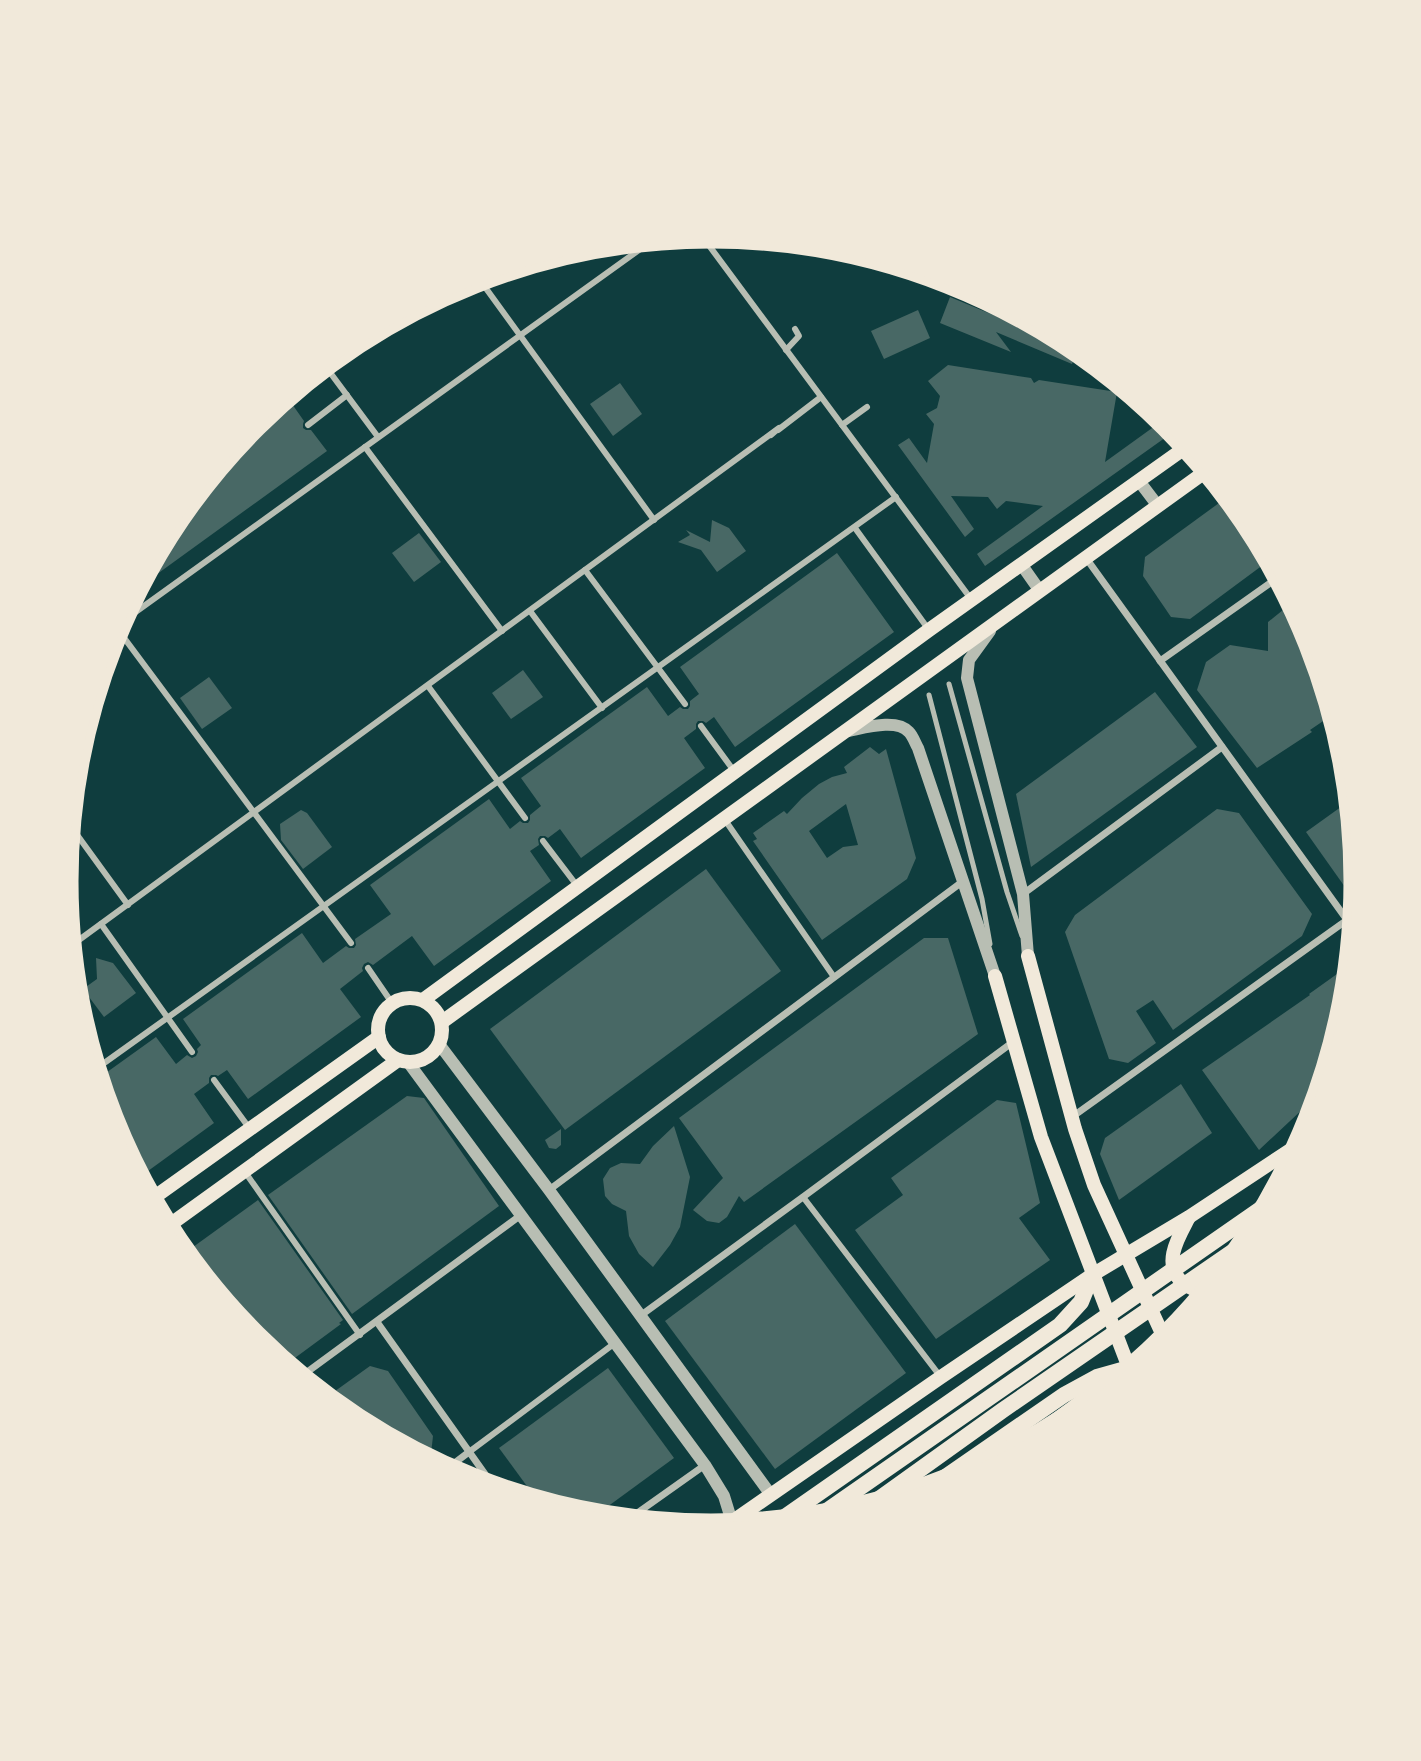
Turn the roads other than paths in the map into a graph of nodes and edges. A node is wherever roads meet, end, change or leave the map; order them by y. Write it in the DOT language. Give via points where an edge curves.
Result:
graph roads {
  1 [pos="707,243"];
  2 [pos="642,248"];
  3 [pos="484,285"];
  4 [pos="795,328"];
  5 [pos="520,335"];
  6 [pos="786,350"];
  7 [pos="329,371"];
  8 [pos="347,396"];
  9 [pos="821,397"];
  10 [pos="867,407"];
  11 [pos="307,425"];
  12 [pos="842,425"];
  13 [pos="378,437"];
  14 [pos="365,447"];
  15 [pos="1180,451"];
  16 [pos="1201,475"];
  17 [pos="1139,481"];
  18 [pos="895,497"];
  19 [pos="1158,506"];
  20 [pos="654,520"];
  21 [pos="855,527"];
  22 [pos="1086,558"];
  23 [pos="1021,564"];
  24 [pos="585,570"];
  25 [pos="1272,581"];
  26 [pos="1040,591"];
  27 [pos="972,600"];
  28 [pos="135,609"];
  29 [pos="530,611"];
  30 [pos="1002,619"];
  31 [pos="929,630"];
  32 [pos="502,631"];
  33 [pos="122,638"];
  34 [pos="1160,661"];
  35 [pos="658,668"];
  36 [pos="949,684"];
  37 [pos="428,686"];
  38 [pos="929,695"];
  39 [pos="685,704"];
  40 [pos="602,708"];
  41 [pos="701,726"];
  42 [pos="844,732"];
  43 [pos="1222,747"];
  44 [pos="735,772"];
  45 [pos="498,782"];
  46 [pos="254,813"];
  47 [pos="525,818"];
  48 [pos="724,818"];
  49 [pos="76,833"];
  50 [pos="543,841"];
  51 [pos="962,882"];
  52 [pos="578,887"];
  53 [pos="1023,894"];
  54 [pos="128,905"];
  55 [pos="324,906"];
  56 [pos="1346,919"];
  57 [pos="1346,921"];
  58 [pos="101,924"];
  59 [pos="77,942"];
  60 [pos="351,943"];
  61 [pos="1028,956"];
  62 [pos="368,968"];
  63 [pos="995,976"];
  64 [pos="834,977"];
  65 [pos="423,1000"];
  66 [pos="392,1003"];
  67 [pos="167,1018"];
  68 [pos="442,1022"];
  69 [pos="379,1037"];
  70 [pos="1013,1042"];
  71 [pos="439,1044"];
  72 [pos="192,1052"];
  73 [pos="403,1061"];
  74 [pos="101,1065"];
  75 [pos="214,1080"];
  76 [pos="1072,1117"];
  77 [pos="250,1129"];
  78 [pos="1286,1153"];
  79 [pos="244,1171"];
  80 [pos="549,1190"];
  81 [pos="157,1195"];
  82 [pos="803,1198"];
  83 [pos="521,1214"];
  84 [pos="1252,1215"];
  85 [pos="1189,1217"];
  86 [pos="173,1221"];
  87 [pos="1127,1255"];
  88 [pos="1223,1259"];
  89 [pos="1092,1275"];
  90 [pos="1198,1290"];
  91 [pos="640,1315"];
  92 [pos="377,1322"];
  93 [pos="1165,1327"];
  94 [pos="360,1335"];
  95 [pos="615,1343"];
  96 [pos="1127,1362"];
  97 [pos="1115,1372"];
  98 [pos="307,1373"];
  99 [pos="941,1377"];
  100 [pos="468,1452"];
  101 [pos="454,1463"];
  102 [pos="705,1465"];
  103 [pos="962,1465"];
  104 [pos="485,1476"];
  105 [pos="889,1492"];
  106 [pos="771,1495"];
  107 [pos="837,1505"];
  108 [pos="791,1512"];
  109 [pos="637,1513"];
  110 [pos="727,1517"];
  111 [pos="740,1517"];
  1 -- 6 [label="street"];
  2 -- 5 [label="street"];
  3 -- 5 [label="street"];
  4 -- 6 [label="street" via="799,336"];
  5 -- 13 [label="street"];
  5 -- 20 [label="street"];
  6 -- 9 [label="street"];
  7 -- 8 [label="street"];
  8 -- 11 [label="street"];
  8 -- 13 [label="street"];
  9 -- 12 [label="street"];
  9 -- 20 [label="street"];
  10 -- 12 [label="street"];
  12 -- 18 [label="street"];
  13 -- 14 [label="street"];
  14 -- 28 [label="street"];
  14 -- 32 [label="street"];
  15 -- 17 [label="main road"];
  16 -- 19 [label="main road"];
  17 -- 19 [label="street"];
  17 -- 23 [label="main road"];
  18 -- 21 [label="street"];
  18 -- 27 [label="street"];
  19 -- 22 [label="main road"];
  20 -- 24 [label="street"];
  21 -- 31 [label="street"];
  21 -- 35 [label="street"];
  22 -- 26 [label="main road"];
  22 -- 34 [label="street"];
  23 -- 26 [label="street"];
  23 -- 27 [label="main road"];
  24 -- 29 [label="street"];
  24 -- 35 [label="street"];
  25 -- 34 [label="street"];
  26 -- 30 [label="main road"];
  27 -- 31 [label="main road"];
  29 -- 32 [label="street"];
  29 -- 40 [label="street"];
  30 -- 42 [label="main road"];
  30 -- 53 [label="street" via="969,660 967,678"];
  31 -- 44 [label="main road"];
  32 -- 37 [label="street"];
  33 -- 46 [label="street"];
  34 -- 43 [label="street"];
  35 -- 39 [label="street"];
  35 -- 40 [label="street"];
  36 -- 61 [label="lane"];
  37 -- 45 [label="street"];
  37 -- 46 [label="street"];
  38 -- 63 [label="lane" via="982,899"];
  40 -- 45 [label="street"];
  41 -- 44 [label="street"];
  42 -- 48 [label="main road"];
  42 -- 51 [label="street" via="896,724 909,731"];
  43 -- 53 [label="street"];
  43 -- 56 [label="street"];
  44 -- 52 [label="main road"];
  45 -- 47 [label="street"];
  45 -- 55 [label="street"];
  46 -- 54 [label="street"];
  46 -- 55 [label="street"];
  48 -- 64 [label="street"];
  48 -- 68 [label="main road"];
  49 -- 54 [label="street"];
  50 -- 52 [label="street"];
  51 -- 63 [label="street"];
  51 -- 64 [label="street"];
  52 -- 65 [label="main road"];
  53 -- 61 [label="street"];
  54 -- 58 [label="street"];
  55 -- 60 [label="street"];
  55 -- 67 [label="street"];
  57 -- 76 [label="street"];
  58 -- 59 [label="street"];
  58 -- 67 [label="street"];
  61 -- 76 [label="main road"];
  62 -- 66 [label="street"];
  63 -- 70 [label="main road"];
  64 -- 80 [label="street"];
  65 -- 66 [label="main road"];
  65 -- 68 [label="main road"];
  66 -- 69 [label="main road" via="380,1018"];
  67 -- 72 [label="street"];
  67 -- 74 [label="street"];
  68 -- 71 [label="main road"];
  69 -- 73 [label="main road" via="389,1054"];
  69 -- 77 [label="main road"];
  70 -- 82 [label="street"];
  70 -- 89 [label="main road" via="1041,1138"];
  71 -- 73 [label="main road" via="423,1059"];
  71 -- 80 [label="street"];
  73 -- 79 [label="main road"];
  73 -- 83 [label="street"];
  75 -- 77 [label="street"];
  76 -- 87 [label="main road" via="1094,1185"];
  77 -- 81 [label="main road"];
  78 -- 85 [label="main road"];
  79 -- 86 [label="main road"];
  79 -- 94 [label="street"];
  80 -- 91 [label="street"];
  82 -- 91 [label="street"];
  82 -- 99 [label="street"];
  83 -- 92 [label="street"];
  83 -- 95 [label="street"];
  84 -- 107 [label="highway"];
  85 -- 87 [label="main road"];
  85 -- 90 [label="main road" via="1172,1267 1178,1279"];
  87 -- 89 [label="main road"];
  87 -- 93 [label="main road"];
  88 -- 105 [label="highway"];
  89 -- 96 [label="main road"];
  89 -- 99 [label="main road"];
  89 -- 108 [label="highway" via="1081,1302 1060,1325"];
  91 -- 106 [label="street"];
  92 -- 94 [label="street"];
  92 -- 100 [label="street"];
  94 -- 98 [label="street"];
  95 -- 100 [label="street"];
  95 -- 102 [label="street"];
  97 -- 103 [label="highway" via="1065,1395"];
  99 -- 106 [label="main road"];
  100 -- 101 [label="street"];
  100 -- 104 [label="street"];
  102 -- 109 [label="street"];
  102 -- 110 [label="street" via="724,1496"];
  106 -- 111 [label="main road"];
}
